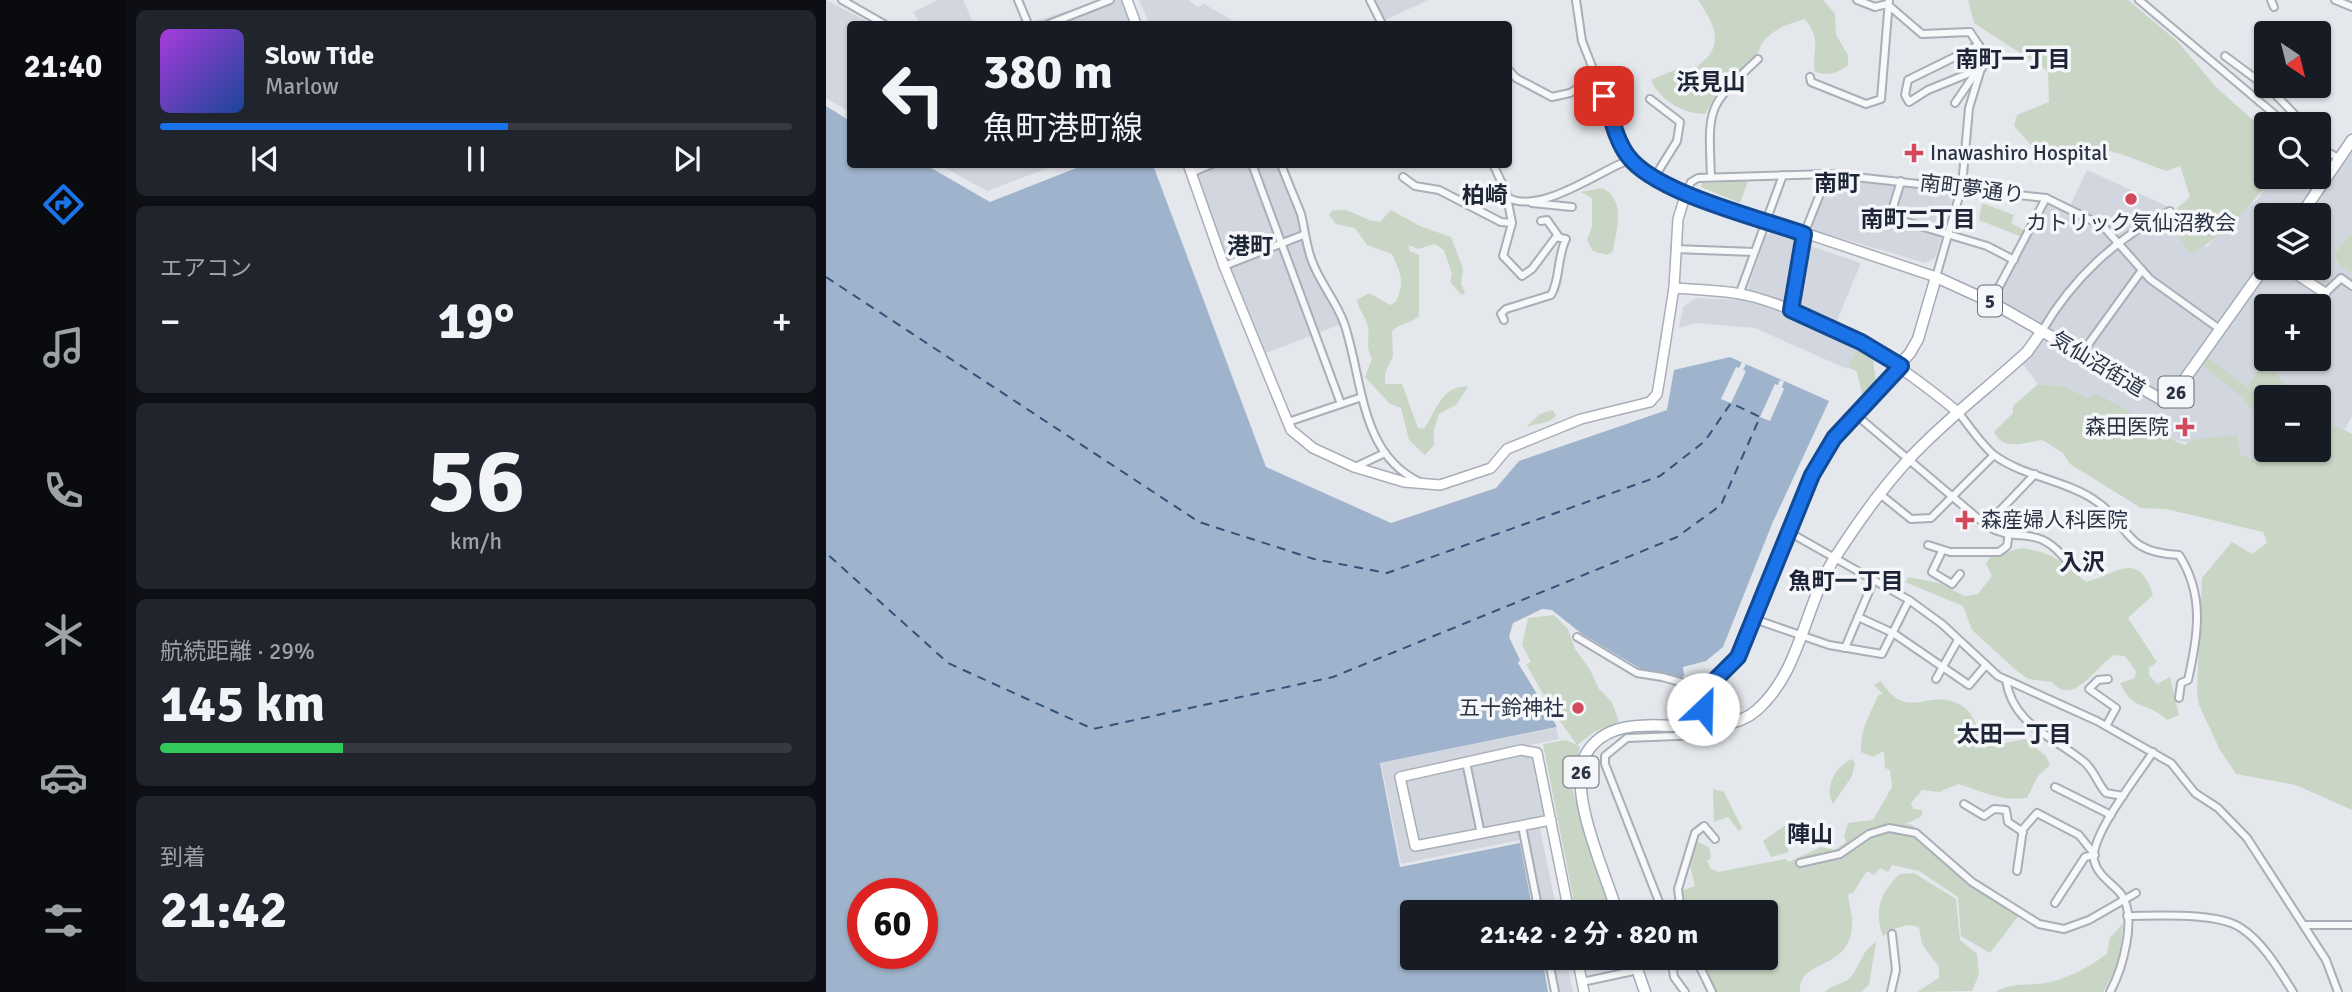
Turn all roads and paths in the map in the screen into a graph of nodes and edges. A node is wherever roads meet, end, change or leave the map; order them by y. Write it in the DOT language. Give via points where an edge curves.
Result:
graph roads {
  1 [pos="1018,0"];
  2 [pos="1110,0"];
  3 [pos="1127,0"];
  4 [pos="1370,0"];
  5 [pos="1576,0"];
  6 [pos="1857,0"];
  7 [pos="2139,0"];
  8 [pos="2335,0"];
  9 [pos="845,1"];
  10 [pos="1888,2"];
  11 [pos="2352,7"];
  12 [pos="879,21"];
  13 [pos="1027,21"];
  14 [pos="1057,21"];
  15 [pos="1135,21"];
  16 [pos="1380,21"];
  17 [pos="1979,45"];
  18 [pos="2225,56"];
  19 [pos="1758,59"];
  20 [pos="1982,68"];
  21 [pos="1512,72"];
  22 [pos="1596,77"];
  23 [pos="1811,77"];
  24 [pos="1650,99"];
  25 [pos="1955,103"];
  26 [pos="2272,112"];
  27 [pos="2292,112"];
  28 [pos="2352,141"];
  29 [pos="2331,154"];
  30 [pos="1627,155"];
  31 [pos="2340,159"];
  32 [pos="1254,168"];
  33 [pos="1283,168"];
  34 [pos="1495,168"];
  35 [pos="1189,169"];
  36 [pos="1828,174"];
  37 [pos="1783,175"];
  38 [pos="1711,176"];
  39 [pos="1403,177"];
  40 [pos="1654,178"];
  41 [pos="1901,181"];
  42 [pos="1962,187"];
  43 [pos="1686,193"];
  44 [pos="1507,197"];
  45 [pos="2046,198"];
  46 [pos="1532,202"];
  47 [pos="2309,203"];
  48 [pos="1572,208"];
  49 [pos="2170,211"];
  50 [pos="1766,220"];
  51 [pos="1541,221"];
  52 [pos="1513,223"];
  53 [pos="1804,234"];
  54 [pos="1303,235"];
  55 [pos="1948,236"];
  56 [pos="1559,237"];
  57 [pos="1282,243"];
  58 [pos="2117,243"];
  59 [pos="1675,249"];
  60 [pos="1754,252"];
  61 [pos="2014,260"];
  62 [pos="1224,267"];
  63 [pos="2142,270"];
  64 [pos="1936,276"];
  65 [pos="2256,280"];
  66 [pos="2305,280"];
  67 [pos="2352,286"];
  68 [pos="1674,288"];
  69 [pos="2325,293"];
  70 [pos="1739,295"];
  71 [pos="1991,302"];
  72 [pos="1791,310"];
  73 [pos="1504,320"];
  74 [pos="2221,330"];
  75 [pos="2042,331"];
  76 [pos="2082,353"];
  77 [pos="1901,366"];
  78 [pos="1362,397"];
  79 [pos="1341,404"];
  80 [pos="1959,413"];
  81 [pos="1855,414"];
  82 [pos="1288,422"];
  83 [pos="1385,453"];
  84 [pos="1994,455"];
  85 [pos="1910,458"];
  86 [pos="1354,467"];
  87 [pos="2035,474"];
  88 [pos="1427,485"];
  89 [pos="1880,494"];
  90 [pos="1954,494"];
  91 [pos="1983,519"];
  92 [pos="1787,531"];
  93 [pos="2009,533"];
  94 [pos="1928,545"];
  95 [pos="1942,551"];
  96 [pos="1834,559"];
  97 [pos="2070,565"];
  98 [pos="1960,574"];
  99 [pos="1874,582"];
  100 [pos="1909,600"];
  101 [pos="1858,617"];
  102 [pos="1754,619"];
  103 [pos="1893,634"];
  104 [pos="1577,637"];
  105 [pos="1800,637"];
  106 [pos="1958,640"];
  107 [pos="1845,648"];
  108 [pos="1986,665"];
  109 [pos="1941,667"];
  110 [pos="1936,679"];
  111 [pos="2108,679"];
  112 [pos="2006,680"];
  113 [pos="1709,690"];
  114 [pos="2179,698"];
  115 [pos="2106,726"];
  116 [pos="1703,727"];
  117 [pos="2153,752"];
  118 [pos="1465,762"];
  119 [pos="2055,787"];
  120 [pos="2123,796"];
  121 [pos="1964,804"];
  122 [pos="2111,815"];
  123 [pos="1551,820"];
  124 [pos="1522,826"];
  125 [pos="2023,832"];
  126 [pos="1481,834"];
  127 [pos="1715,839"];
  128 [pos="2095,855"];
  129 [pos="1800,863"];
  130 [pos="2017,871"];
  131 [pos="2136,893"];
  132 [pos="1537,900"];
  133 [pos="1567,900"];
  134 [pos="1613,900"];
  135 [pos="1658,900"];
  136 [pos="1679,900"];
  137 [pos="2125,901"];
  138 [pos="2055,903"];
  139 [pos="2127,916"];
  140 [pos="2304,925"];
  141 [pos="2352,926"];
  142 [pos="1892,934"];
  143 [pos="1551,970"];
  144 [pos="1637,970"];
  145 [pos="1673,970"];
  146 [pos="1701,970"];
  147 [pos="1583,987"];
  148 [pos="1555,992"];
  149 [pos="1645,992"];
  150 [pos="1685,992"];
  151 [pos="1712,992"];
  152 [pos="1891,992"];
  153 [pos="2110,992"];
  154 [pos="2293,992"];
  155 [pos="2338,992"];
  1 -- 13 [label="street"];
  2 -- 14 [label="street"];
  3 -- 15 [label="street"];
  4 -- 16 [label="street"];
  5 -- 22 [label="street" via="1581,41"];
  6 -- 10 [label="street" via="1875,7"];
  7 -- 26 [label="street"];
  8 -- 11 [label="street"];
  9 -- 12 [label="street"];
  10 -- 17 [label="street" via="1922,34 1970,32"];
  10 -- 23 [label="street" via="1881,99 1866,104 1811,82"];
  17 -- 20 [label="street"];
  17 -- 20 [label="street" via="1908,80 1905,95 1909,102"];
  18 -- 27 [label="street"];
  19 -- 38 [label="street" via="1720,94 1714,107 1709,127"];
  20 -- 25 [label="street"];
  20 -- 42 [label="street" via="1969,108"];
  21 -- 22 [label="street" via="1552,97 1570,93"];
  22 -- 30 [label="street"];
  24 -- 40 [label="street" via="1679,122 1676,141"];
  28 -- 31 [label="main road"];
  29 -- 31 [label="street"];
  30 -- 40 [label="street"];
  30 -- 46 [label="street" via="1622,163"];
  31 -- 47 [label="main road"];
  32 -- 57 [label="street"];
  33 -- 54 [label="street"];
  34 -- 44 [label="street"];
  35 -- 62 [label="street"];
  36 -- 37 [label="street, 南町夢通り"];
  36 -- 41 [label="street, 南町夢通り"];
  36 -- 53 [label="street"];
  37 -- 38 [label="street, 南町夢通り"];
  37 -- 50 [label="street"];
  38 -- 43 [label="street" via="1691,181"];
  39 -- 52 [label="street" via="1501,222"];
  40 -- 43 [label="street"];
  41 -- 42 [label="street, 南町夢通り"];
  41 -- 55 [label="street" via="1890,216"];
  42 -- 45 [label="street, 南町夢通り"];
  42 -- 55 [label="street"];
  43 -- 50 [label="street"];
  43 -- 59 [label="street"];
  44 -- 46 [label="street"];
  44 -- 52 [label="street"];
  45 -- 58 [label="street, 南町夢通り" via="2103,226"];
  45 -- 61 [label="street"];
  46 -- 48 [label="street"];
  49 -- 58 [label="street"];
  50 -- 53 [label="street"];
  50 -- 60 [label="street"];
  51 -- 56 [label="street" via="1547,220"];
  52 -- 56 [label="street" via="1503,256 1522,276"];
  53 -- 64 [label="street"];
  53 -- 72 [label="street"];
  54 -- 57 [label="street"];
  54 -- 78 [label="street" via="1344,323"];
  55 -- 61 [label="street" via="1987,246"];
  55 -- 64 [label="street"];
  56 -- 73 [label="street" via="1566,239 1555,289 1539,301 1506,309"];
  57 -- 62 [label="street"];
  57 -- 79 [label="street"];
  58 -- 63 [label="street, 南町夢通り"];
  58 -- 75 [label="street" via="2061,299"];
  59 -- 60 [label="street"];
  59 -- 68 [label="street"];
  60 -- 70 [label="street"];
  61 -- 71 [label="street"];
  62 -- 82 [label="street"];
  63 -- 74 [label="street, 南町夢通り"];
  63 -- 76 [label="street"];
  64 -- 71 [label="main road, 5"];
  64 -- 77 [label="main road" via="1918,339"];
  65 -- 74 [label="main road, 気仙沼街道 / 26"];
  66 -- 69 [label="street"];
  67 -- 69 [label="street" via="2341,278"];
  68 -- 70 [label="street"];
  68 -- 88 [label="street" via="1660,383 1650,402 1581,419 1507,449 1491,468"];
  70 -- 72 [label="street"];
  71 -- 75 [label="main road, 5"];
  72 -- 77 [label="street"];
  74 -- 76 [label="main road, 気仙沼街道 / 26" via="2172,397 2164,401"];
  75 -- 76 [label="main road, 気仙沼街道 / 26"];
  75 -- 80 [label="main road, 気仙沼街道 / 26" via="2027,352"];
  77 -- 80 [label="street"];
  77 -- 81 [label="main road"];
  78 -- 79 [label="street"];
  78 -- 83 [label="street"];
  79 -- 82 [label="street"];
  80 -- 84 [label="street"];
  80 -- 85 [label="main road, 気仙沼街道 / 26"];
  81 -- 85 [label="street"];
  81 -- 92 [label="main road" via="1834,438"];
  82 -- 86 [label="street" via="1312,448"];
  83 -- 86 [label="street"];
  83 -- 88 [label="street" via="1410,477"];
  84 -- 87 [label="street"];
  84 -- 90 [label="street"];
  85 -- 89 [label="main road, 気仙沼街道 / 26"];
  85 -- 90 [label="street"];
  86 -- 88 [label="street"];
  87 -- 91 [label="street" via="1993,518"];
  87 -- 114 [label="street" via="2090,497 2117,516 2125,534 2139,546 2154,554 2179,555 2188,569 2199,632"];
  89 -- 90 [label="street" via="1911,519 1922,520"];
  89 -- 96 [label="main road, 気仙沼街道 / 26"];
  90 -- 91 [label="street"];
  91 -- 93 [label="street" via="1999,533"];
  92 -- 96 [label="street"];
  92 -- 102 [label="main road"];
  93 -- 95 [label="street" via="2007,545 1999,552"];
  93 -- 97 [label="street" via="2041,537"];
  94 -- 95 [label="street"];
  95 -- 98 [label="street" via="1932,572 1952,584"];
  96 -- 99 [label="street"];
  96 -- 105 [label="main road, 26"];
  99 -- 100 [label="street"];
  99 -- 101 [label="street"];
  100 -- 103 [label="street"];
  100 -- 106 [label="street"];
  101 -- 103 [label="street"];
  101 -- 107 [label="street"];
  102 -- 105 [label="street"];
  102 -- 113 [label="main road" via="1738,657"];
  103 -- 107 [label="street" via="1882,654"];
  103 -- 109 [label="street"];
  104 -- 113 [label="street" via="1637,673"];
  105 -- 107 [label="street"];
  105 -- 116 [label="main road, 26" via="1785,676 1770,698 1737,723"];
  106 -- 108 [label="street"];
  106 -- 109 [label="street"];
  108 -- 109 [label="street" via="1969,685"];
  108 -- 112 [label="street"];
  109 -- 110 [label="street"];
  111 -- 115 [label="street" via="2098,680 2089,689 2116,708"];
  112 -- 115 [label="street"];
  112 -- 120 [label="street" via="2018,713 2028,724 2086,763 2106,793"];
  113 -- 116 [label="main road"];
  115 -- 117 [label="street"];
  116 -- 134 [label="main road, 26" via="1621,728 1587,753 1581,771 1581,797"];
  116 -- 135 [label="street" via="1701,735 1626,738 1605,756"];
  117 -- 120 [label="street"];
  117 -- 140 [label="street" via="2232,821"];
  118 -- 123 [label="street" via="1533,750"];
  118 -- 126 [label="street"];
  118 -- 126 [label="street" via="1400,777 1411,842 1422,846"];
  119 -- 122 [label="street"];
  120 -- 122 [label="street"];
  121 -- 125 [label="street" via="1984,816 1994,809 2006,810 2008,822"];
  122 -- 128 [label="street"];
  123 -- 124 [label="street"];
  123 -- 133 [label="street"];
  124 -- 126 [label="street"];
  124 -- 132 [label="street"];
  125 -- 128 [label="street" via="2036,813 2080,835"];
  125 -- 130 [label="street"];
  127 -- 136 [label="street" via="1704,826 1695,833 1678,889"];
  128 -- 137 [label="street" via="2101,874"];
  128 -- 138 [label="street" via="2085,857"];
  129 -- 137 [label="street" via="1840,854 1868,834 1889,828 1916,833 1972,882 2039,924 2064,929"];
  131 -- 137 [label="street"];
  137 -- 139 [label="street"];
  139 -- 153 [label="street" via="2124,965"];
  139 -- 154 [label="street" via="2210,919 2241,927 2271,957"];
  140 -- 141 [label="street"];
  140 -- 155 [label="street" via="2326,960"];
  142 -- 152 [label="street" via="1896,970"];
  143 -- 148 [label="street"];
  144 -- 147 [label="street"];
  144 -- 149 [label="main road"];
  145 -- 150 [label="street"];
  146 -- 151 [label="street"];
}
